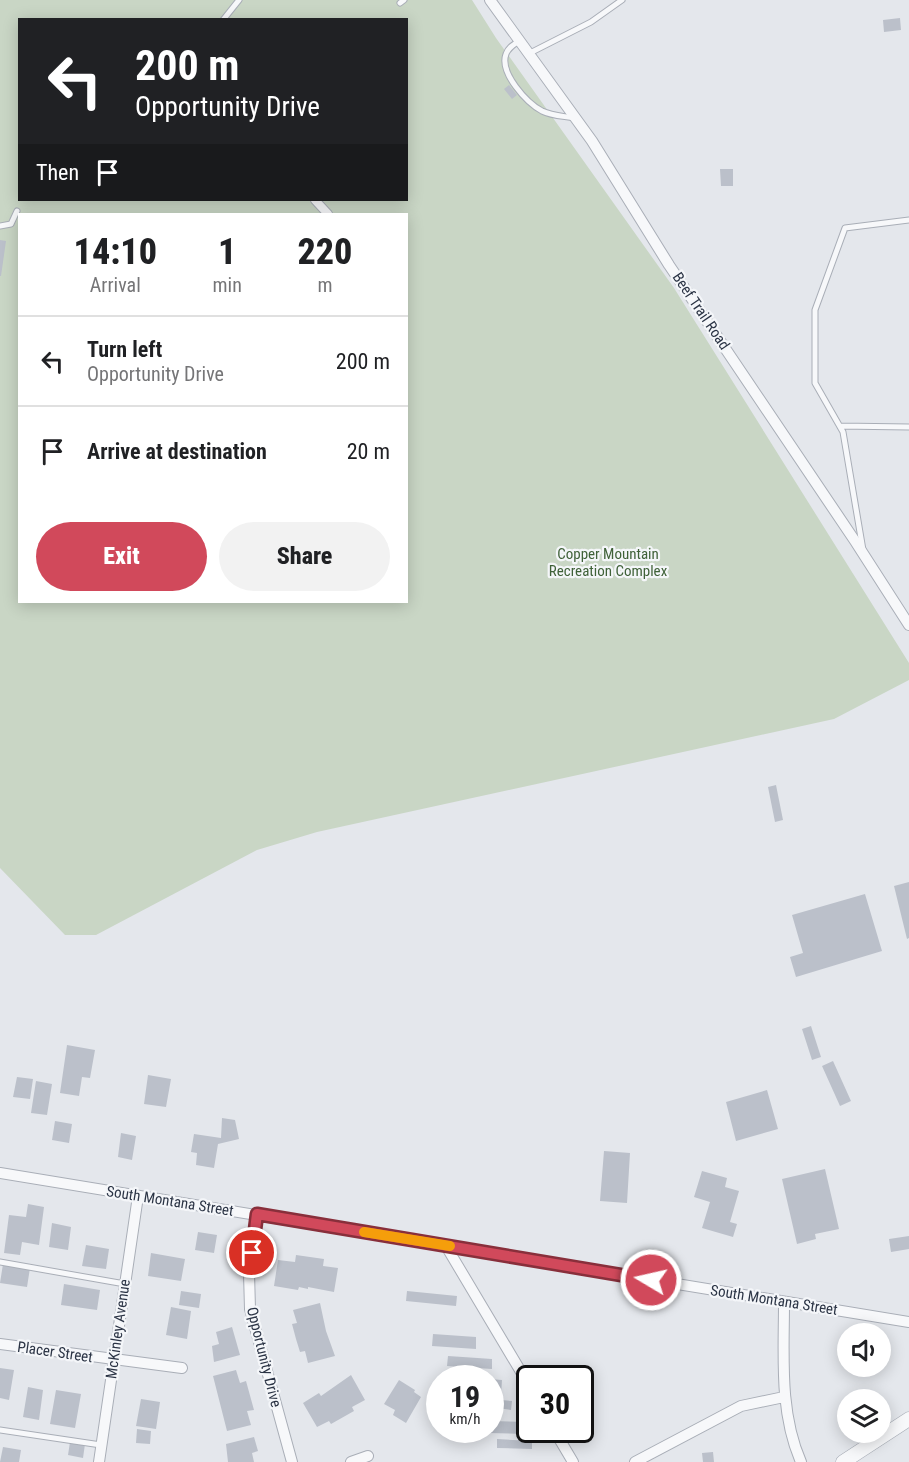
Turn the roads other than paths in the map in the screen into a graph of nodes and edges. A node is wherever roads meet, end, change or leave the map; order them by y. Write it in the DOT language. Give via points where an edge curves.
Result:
graph roads {
  1 [pos="239,0"];
  2 [pos="490,0"];
  3 [pos="622,0"];
  4 [pos="225,18"];
  5 [pos="519,41"];
  6 [pos="528,54"];
  7 [pos="574,118"];
  8 [pos="316,201"];
  9 [pos="17,211"];
  10 [pos="327,213"];
  11 [pos="909,220"];
  12 [pos="0,226"];
  13 [pos="840,426"];
  14 [pos="909,427"];
  15 [pos="864,554"];
  16 [pos="909,625"];
  17 [pos="0,1173"];
  18 [pos="138,1196"];
  19 [pos="257,1214"];
  20 [pos="446,1246"];
  21 [pos="0,1262"];
  22 [pos="125,1284"];
  23 [pos="784,1302"];
  24 [pos="909,1322"];
  25 [pos="0,1344"];
  26 [pos="114,1360"];
  27 [pos="516,1365"];
  28 [pos="182,1368"];
  29 [pos="784,1397"];
  30 [pos="909,1419"];
  31 [pos="0,1430"];
  32 [pos="562,1443"];
  33 [pos="101,1445"];
  34 [pos="368,1456"];
  35 [pos="99,1462"];
  36 [pos="292,1462"];
  37 [pos="351,1462"];
  38 [pos="573,1462"];
  39 [pos="635,1462"];
  40 [pos="801,1462"];
  41 [pos="843,1462"];
  1 -- 4 [label="lane"];
  2 -- 5 [label="street, Beef Trail Road"];
  3 -- 6 [label="lane" via="591,22"];
  5 -- 6 [label="street, Beef Trail Road"];
  5 -- 7 [label="lane" via="507,53 508,73 534,106 553,115"];
  6 -- 7 [label="street, Beef Trail Road"];
  7 -- 15 [label="street, Beef Trail Road"];
  8 -- 10 [label="street"];
  9 -- 12 [label="lane" via="11,224"];
  11 -- 13 [label="lane" via="845,228 815,310 816,383"];
  13 -- 14 [label="lane"];
  13 -- 15 [label="lane"];
  15 -- 16 [label="street, Beef Trail Road"];
  17 -- 18 [label="street, South Montana Street"];
  18 -- 19 [label="street, South Montana Street"];
  18 -- 22 [label="street, McKinley Avenue"];
  19 -- 20 [label="street, South Montana Street"];
  19 -- 36 [label="street, Opportunity Drive" via="249,1273 250,1309"];
  20 -- 23 [label="street, South Montana Street"];
  20 -- 27 [label="street"];
  21 -- 22 [label="lane"];
  22 -- 26 [label="street, McKinley Avenue"];
  23 -- 24 [label="street, South Montana Street"];
  23 -- 29 [label="street"];
  25 -- 26 [label="street, Placer Street"];
  26 -- 28 [label="street, Placer Street"];
  26 -- 33 [label="street, McKinley Avenue"];
  29 -- 39 [label="street" via="741,1406"];
  29 -- 40 [label="street"];
  30 -- 41 [label="street"];
  31 -- 33 [label="lane"];
  32 -- 38 [label="street"];
  33 -- 35 [label="street, McKinley Avenue"];
  34 -- 37 [label="street"];
}
